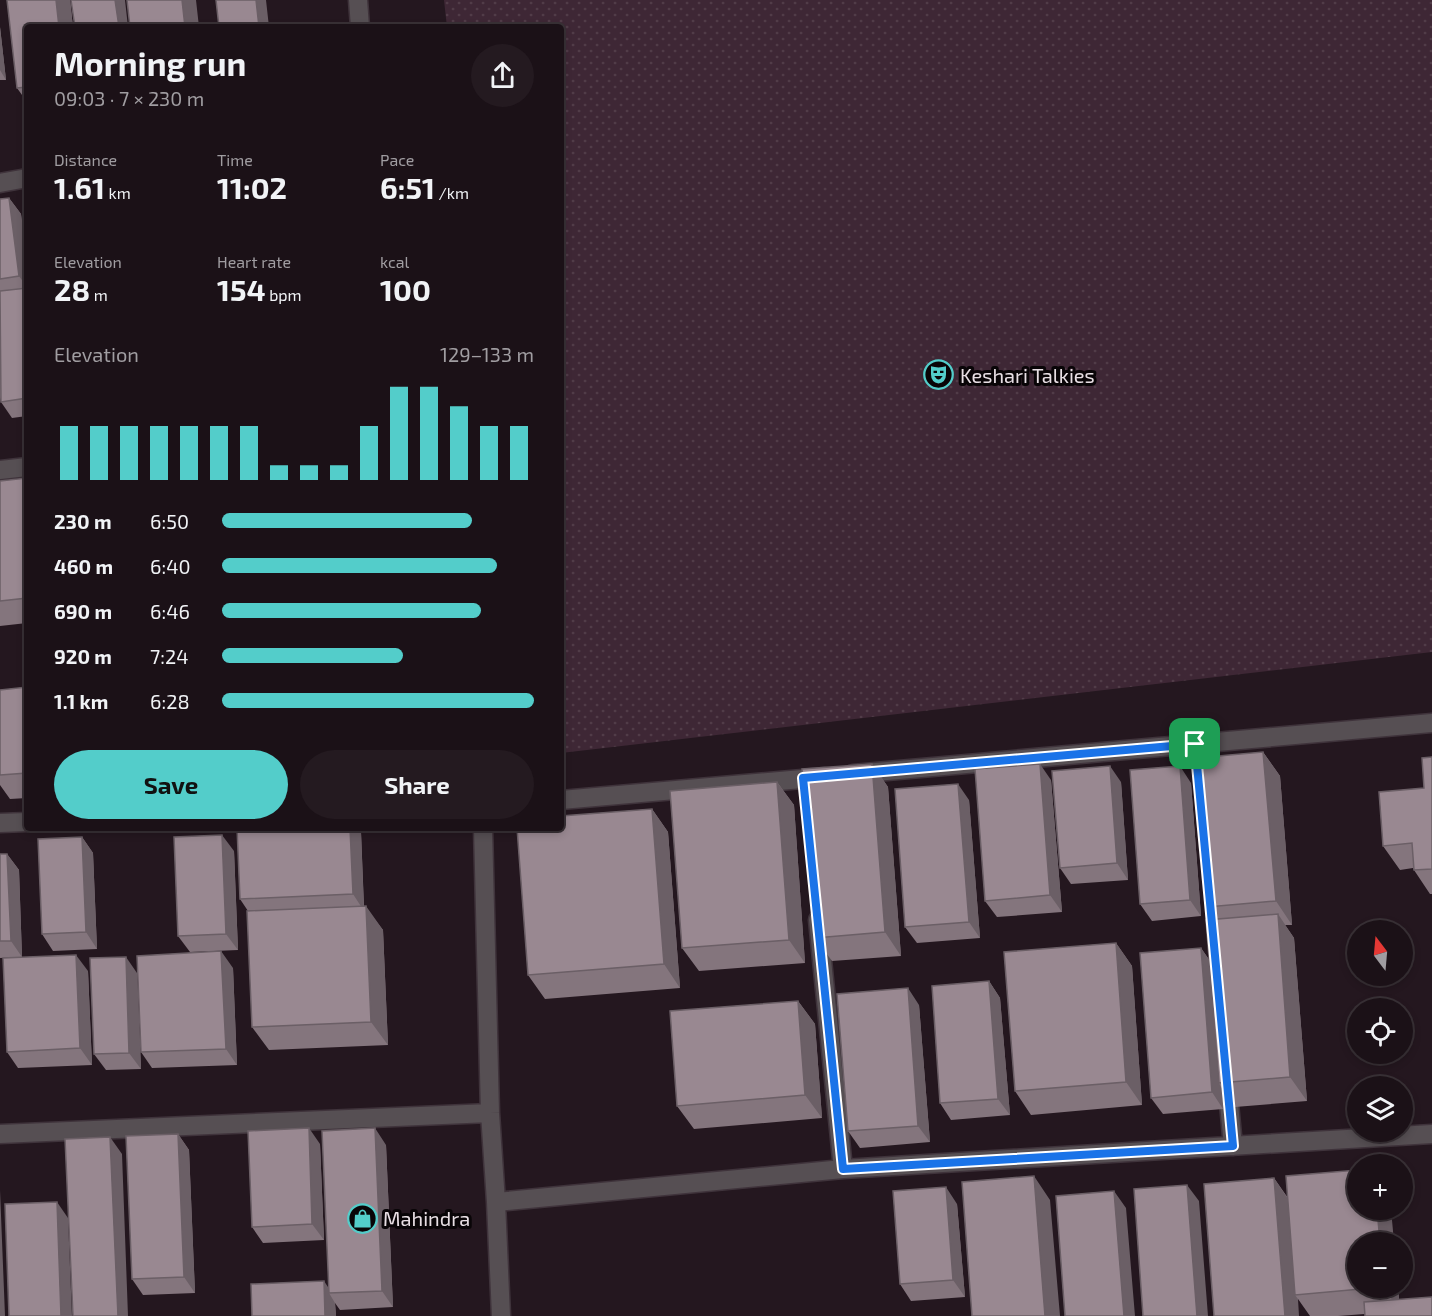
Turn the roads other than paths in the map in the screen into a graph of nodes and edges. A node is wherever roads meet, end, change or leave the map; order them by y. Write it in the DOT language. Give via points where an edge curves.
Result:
graph roads {
  1 [pos="358,0"];
  2 [pos="360,24"];
  3 [pos="24,179"];
  4 [pos="0,183"];
  5 [pos="24,467"];
  6 [pos="0,470"];
  7 [pos="1432,723"];
  8 [pos="803,778"];
  9 [pos="564,800"];
  10 [pos="806,802"];
  11 [pos="24,822"];
  12 [pos="0,823"];
  13 [pos="483,831"];
  14 [pos="817,909"];
  15 [pos="1224,1051"];
  16 [pos="490,1113"];
  17 [pos="0,1134"];
  18 [pos="1432,1134"];
  19 [pos="1233,1146"];
  20 [pos="843,1169"];
  21 [pos="496,1202"];
  22 [pos="501,1316"];
  1 -- 2 [label="street"];
  3 -- 4 [label="street"];
  5 -- 6 [label="street"];
  7 -- 8 [label="street" via="1196,750"];
  8 -- 9 [label="street"];
  8 -- 10 [label="street"];
  11 -- 12 [label="street"];
  13 -- 16 [label="street"];
  14 -- 20 [label="street"];
  15 -- 19 [label="street"];
  16 -- 17 [label="street"];
  16 -- 21 [label="street"];
  18 -- 19 [label="street"];
  19 -- 20 [label="street"];
  20 -- 21 [label="street"];
  21 -- 22 [label="street"];
}
